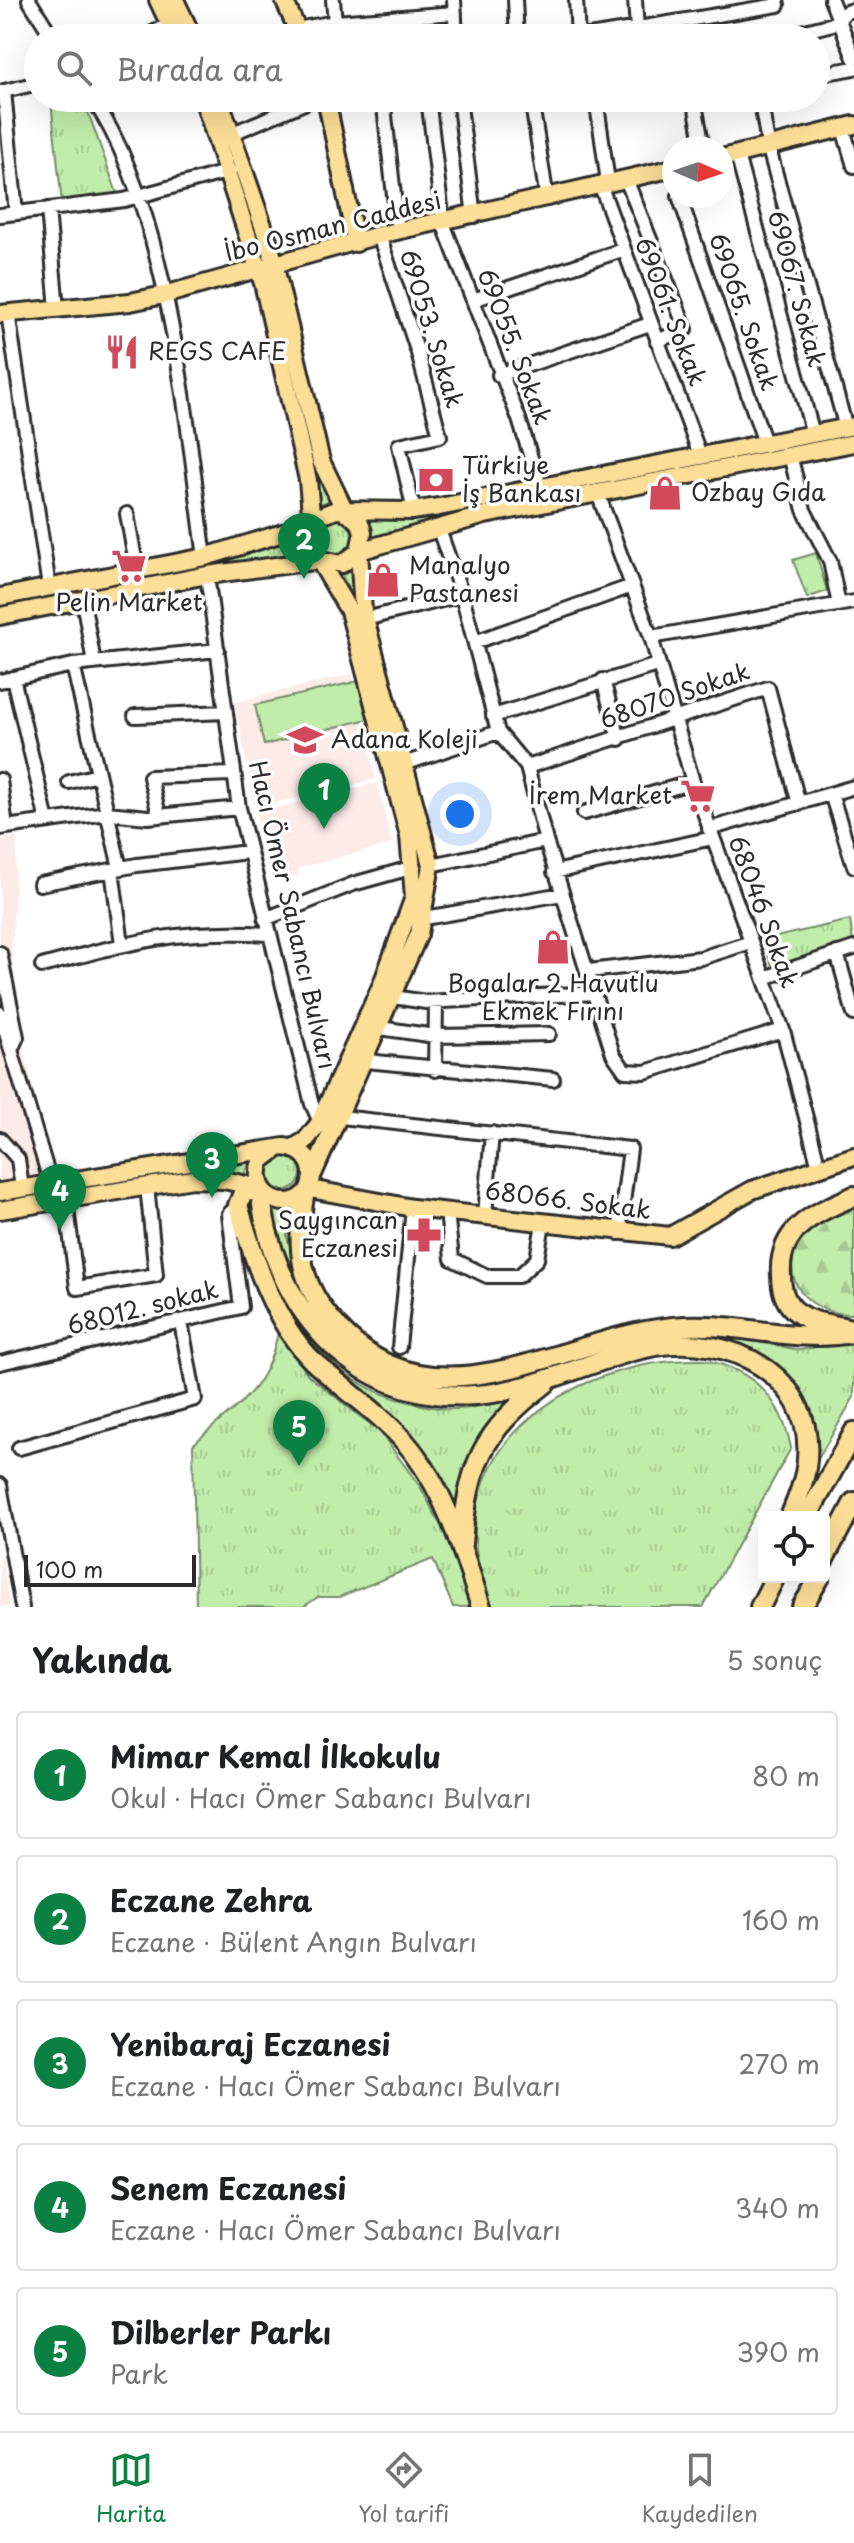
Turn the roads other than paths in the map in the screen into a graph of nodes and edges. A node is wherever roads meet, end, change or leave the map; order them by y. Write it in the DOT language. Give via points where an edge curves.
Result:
graph roads {
  1 [pos="29,0"];
  2 [pos="158,0"];
  3 [pos="175,0"];
  4 [pos="284,0"];
  5 [pos="333,0"];
  6 [pos="515,0"];
  7 [pos="576,0"];
  8 [pos="635,0"];
  9 [pos="777,0"];
  10 [pos="831,0"];
  11 [pos="455,6"];
  12 [pos="854,10"];
  13 [pos="839,19"];
  14 [pos="335,22"];
  15 [pos="44,24"];
  16 [pos="170,24"];
  17 [pos="186,24"];
  18 [pos="295,24"];
  19 [pos="329,24"];
  20 [pos="516,24"];
  21 [pos="577,24"];
  22 [pos="637,24"];
  23 [pos="671,24"];
  24 [pos="830,25"];
  25 [pos="854,58"];
  26 [pos="854,68"];
  27 [pos="830,72"];
  28 [pos="24,86"];
  29 [pos="2,92"];
  30 [pos="99,112"];
  31 [pos="208,112"];
  32 [pos="225,112"];
  33 [pos="283,112"];
  34 [pos="329,112"];
  35 [pos="385,112"];
  36 [pos="430,112"];
  37 [pos="461,112"];
  38 [pos="533,112"];
  39 [pos="597,112"];
  40 [pos="697,112"];
  41 [pos="762,112"];
  42 [pos="849,127"];
  43 [pos="233,133"];
  44 [pos="701,136"];
  45 [pos="769,149"];
  46 [pos="734,155"];
  47 [pos="854,166"];
  48 [pos="230,171"];
  49 [pos="734,173"];
  50 [pos="662,174"];
  51 [pos="626,179"];
  52 [pos="604,183"];
  53 [pos="139,196"];
  54 [pos="547,199"];
  55 [pos="683,208"];
  56 [pos="48,209"];
  57 [pos="16,213"];
  58 [pos="0,215"];
  59 [pos="474,216"];
  60 [pos="443,223"];
  61 [pos="398,231"];
  62 [pos="379,235"];
  63 [pos="356,243"];
  64 [pos="622,250"];
  65 [pos="266,264"];
  66 [pos="164,295"];
  67 [pos="473,300"];
  68 [pos="57,309"];
  69 [pos="4,314"];
  70 [pos="650,324"];
  71 [pos="657,341"];
  72 [pos="499,375"];
  73 [pos="851,432"];
  74 [pos="813,434"];
  75 [pos="765,443"];
  76 [pos="700,455"];
  77 [pos="790,455"];
  78 [pos="540,487"];
  79 [pos="597,491"];
  80 [pos="345,511"];
  81 [pos="414,511"];
  82 [pos="127,514"];
  83 [pos="312,524"];
  84 [pos="438,527"];
  85 [pos="359,551"];
  86 [pos="205,557"];
  87 [pos="321,560"];
  88 [pos="137,570"];
  89 [pos="207,575"];
  90 [pos="632,586"];
  91 [pos="49,587"];
  92 [pos="462,595"];
  93 [pos="0,597"];
  94 [pos="83,600"];
  95 [pos="854,602"];
  96 [pos="839,605"];
  97 [pos="0,616"];
  98 [pos="365,619"];
  99 [pos="651,637"];
  100 [pos="475,642"];
  101 [pos="218,650"];
  102 [pos="94,663"];
  103 [pos="73,665"];
  104 [pos="657,665"];
  105 [pos="6,680"];
  106 [pos="603,680"];
  107 [pos="225,712"];
  108 [pos="135,716"];
  109 [pos="493,716"];
  110 [pos="676,721"];
  111 [pos="498,732"];
  112 [pos="619,739"];
  113 [pos="404,764"];
  114 [pos="527,767"];
  115 [pos="232,774"];
  116 [pos="98,775"];
  117 [pos="0,780"];
  118 [pos="69,782"];
  119 [pos="693,782"];
  120 [pos="854,787"];
  121 [pos="831,794"];
  122 [pos="799,804"];
  123 [pos="239,808"];
  124 [pos="107,813"];
  125 [pos="584,813"];
  126 [pos="159,815"];
  127 [pos="47,821"];
  128 [pos="3,827"];
  129 [pos="711,834"];
  130 [pos="546,841"];
  131 [pos="248,852"];
  132 [pos="422,866"];
  133 [pos="854,866"];
  134 [pos="116,869"];
  135 [pos="554,872"];
  136 [pos="40,884"];
  137 [pos="562,894"];
  138 [pos="425,918"];
  139 [pos="265,919"];
  140 [pos="269,934"];
  141 [pos="751,942"];
  142 [pos="122,944"];
  143 [pos="854,948"];
  144 [pos="0,953"];
  145 [pos="837,953"];
  146 [pos="42,966"];
  147 [pos="589,971"];
  148 [pos="764,978"];
  149 [pos="596,993"];
  150 [pos="393,997"];
  151 [pos="436,1002"];
  152 [pos="0,1013"];
  153 [pos="854,1014"];
  154 [pos="380,1028"];
  155 [pos="783,1030"];
  156 [pos="549,1034"];
  157 [pos="435,1036"];
  158 [pos="11,1050"];
  159 [pos="366,1061"];
  160 [pos="435,1070"];
  161 [pos="553,1079"];
  162 [pos="341,1117"];
  163 [pos="320,1122"];
  164 [pos="492,1133"];
  165 [pos="0,1139"];
  166 [pos="286,1148"];
  167 [pos="854,1156"];
  168 [pos="819,1167"];
  169 [pos="51,1184"];
  170 [pos="147,1186"];
  171 [pos="309,1187"];
  172 [pos="22,1188"];
  173 [pos="260,1188"];
  174 [pos="0,1192"];
  175 [pos="854,1196"];
  176 [pos="66,1199"];
  177 [pos="238,1205"];
  178 [pos="413,1208"];
  179 [pos="0,1210"];
  180 [pos="447,1211"];
  181 [pos="485,1215"];
  182 [pos="543,1223"];
  183 [pos="619,1233"];
  184 [pos="181,1322"];
  185 [pos="854,1332"];
  186 [pos="399,1347"];
  187 [pos="0,1363"];
  188 [pos="554,1377"];
  189 [pos="854,1432"];
  190 [pos="19,1448"];
  191 [pos="0,1485"];
  192 [pos="854,1502"];
  193 [pos="792,1511"];
  194 [pos="810,1511"];
  195 [pos="854,1526"];
  196 [pos="461,1547"];
  197 [pos="830,1548"];
  198 [pos="830,1561"];
  199 [pos="764,1583"];
  200 [pos="771,1583"];
  201 [pos="814,1583"];
  202 [pos="22,1607"];
  203 [pos="481,1607"];
  204 [pos="757,1607"];
  205 [pos="800,1607"];
  1 -- 15 [label="street"];
  2 -- 16 [label="main road"];
  3 -- 17 [label="main road"];
  4 -- 18 [label="main road"];
  5 -- 14 [label="street"];
  6 -- 20 [label="street"];
  7 -- 21 [label="street"];
  8 -- 22 [label="street"];
  9 -- 23 [label="street" via="778,5"];
  10 -- 13 [label="street"];
  11 -- 14 [label="street"];
  12 -- 13 [label="street"];
  13 -- 24 [label="street"];
  13 -- 25 [label="street"];
  14 -- 19 [label="street"];
  26 -- 27 [label="street"];
  28 -- 29 [label="street"];
  29 -- 57 [label="street"];
  30 -- 53 [label="street"];
  31 -- 48 [label="main road"];
  32 -- 43 [label="main road"];
  33 -- 43 [label="street"];
  34 -- 63 [label="main road"];
  35 -- 61 [label="street"];
  36 -- 60 [label="street, 69055. Sokak"];
  37 -- 59 [label="street"];
  38 -- 54 [label="street"];
  39 -- 52 [label="street, 69061. Sokak"];
  40 -- 44 [label="street"];
  41 -- 45 [label="street"];
  42 -- 45 [label="main road"];
  42 -- 47 [label="street"];
  43 -- 65 [label="main road"];
  45 -- 46 [label="main road"];
  45 -- 73 [label="street"];
  48 -- 53 [label="street"];
  48 -- 65 [label="main road"];
  49 -- 74 [label="street, 69067. Sokak"];
  50 -- 51 [label="main road, İbo Osman Caddesi"];
  51 -- 52 [label="main road, İbo Osman Caddesi"];
  51 -- 71 [label="street" via="686,329"];
  52 -- 54 [label="main road, İbo Osman Caddesi"];
  52 -- 64 [label="street, 69061. Sokak"];
  53 -- 56 [label="street"];
  53 -- 66 [label="street"];
  54 -- 59 [label="main road, İbo Osman Caddesi"];
  55 -- 75 [label="street, 69065. Sokak"];
  56 -- 57 [label="street"];
  56 -- 68 [label="street"];
  57 -- 58 [label="street"];
  59 -- 60 [label="main road, İbo Osman Caddesi"];
  60 -- 61 [label="main road, İbo Osman Caddesi"];
  60 -- 67 [label="street, 69055. Sokak"];
  61 -- 62 [label="main road, İbo Osman Caddesi"];
  62 -- 63 [label="main road, İbo Osman Caddesi"];
  62 -- 81 [label="street, 69053. Sokak" via="440,436 399,445"];
  63 -- 65 [label="main road, İbo Osman Caddesi"];
  64 -- 67 [label="street"];
  64 -- 70 [label="street, 69061. Sokak"];
  65 -- 66 [label="main road, İbo Osman Caddesi"];
  65 -- 80 [label="main road" via="316,440"];
  65 -- 83 [label="main road"];
  66 -- 68 [label="main road, İbo Osman Caddesi"];
  66 -- 86 [label="street"];
  67 -- 72 [label="street, 69055. Sokak"];
  68 -- 69 [label="main road, İbo Osman Caddesi"];
  69 -- 91 [label="street"];
  70 -- 71 [label="street, 69061. Sokak"];
  70 -- 72 [label="street"];
  71 -- 76 [label="street, 69061. Sokak"];
  72 -- 78 [label="street, 69055. Sokak"];
  73 -- 74 [label="main road"];
  73 -- 77 [label="main road"];
  74 -- 75 [label="main road"];
  75 -- 76 [label="main road"];
  76 -- 78 [label="main road"];
  77 -- 79 [label="main road"];
  77 -- 96 [label="street" via="804,510 830,561"];
  78 -- 81 [label="main road"];
  79 -- 84 [label="main road"];
  79 -- 90 [label="street, 68046 Sokak"];
  80 -- 81 [label="main road"];
  80 -- 83 [label="main road" via="326,512"];
  80 -- 85 [label="main road" via="360,523"];
  82 -- 88 [label="street"];
  83 -- 86 [label="main road"];
  83 -- 87 [label="main road" via="309,543"];
  84 -- 85 [label="main road"];
  84 -- 92 [label="street"];
  85 -- 87 [label="main road" via="342,564"];
  85 -- 98 [label="main road"];
  86 -- 88 [label="main road"];
  87 -- 89 [label="main road"];
  87 -- 132 [label="main road" via="349,611 409,836"];
  88 -- 91 [label="main road"];
  89 -- 94 [label="main road"];
  89 -- 101 [label="street, Hacı Ömer Sabancı Bulvarı"];
  90 -- 99 [label="street, 68046 Sokak"];
  90 -- 100 [label="street"];
  91 -- 93 [label="main road"];
  92 -- 98 [label="street"];
  92 -- 100 [label="street"];
  94 -- 97 [label="main road"];
  94 -- 102 [label="street"];
  95 -- 96 [label="street"];
  96 -- 99 [label="street"];
  98 -- 113 [label="main road"];
  99 -- 104 [label="street, 68046 Sokak"];
  100 -- 109 [label="street"];
  101 -- 102 [label="street"];
  101 -- 107 [label="street, Hacı Ömer Sabancı Bulvarı"];
  102 -- 103 [label="street"];
  103 -- 105 [label="street"];
  103 -- 116 [label="street"];
  104 -- 106 [label="street"];
  104 -- 110 [label="street, 68046 Sokak"];
  105 -- 127 [label="street"];
  106 -- 109 [label="street"];
  106 -- 112 [label="street"];
  107 -- 108 [label="street"];
  107 -- 115 [label="street, Hacı Ömer Sabancı Bulvarı"];
  109 -- 111 [label="street"];
  110 -- 112 [label="street, 68070 Sokak"];
  110 -- 119 [label="street, 68046 Sokak"];
  110 -- 122 [label="street, 68070 Sokak" via="768,688"];
  111 -- 113 [label="street"];
  111 -- 114 [label="street"];
  112 -- 114 [label="street, 68070 Sokak"];
  113 -- 132 [label="main road"];
  114 -- 130 [label="street"];
  115 -- 123 [label="street, Hacı Ömer Sabancı Bulvarı"];
  115 -- 126 [label="street" via="150,777"];
  116 -- 118 [label="street"];
  116 -- 124 [label="street"];
  117 -- 128 [label="street"];
  119 -- 125 [label="street"];
  119 -- 129 [label="street, 68046 Sokak"];
  120 -- 121 [label="street"];
  121 -- 122 [label="street"];
  121 -- 133 [label="street"];
  122 -- 129 [label="street"];
  123 -- 126 [label="street"];
  123 -- 131 [label="street, Hacı Ömer Sabancı Bulvarı"];
  124 -- 126 [label="street"];
  124 -- 127 [label="street"];
  124 -- 134 [label="street"];
  127 -- 128 [label="street"];
  129 -- 135 [label="street"];
  129 -- 141 [label="street, 68046 Sokak"];
  130 -- 132 [label="street"];
  130 -- 135 [label="street"];
  131 -- 134 [label="street"];
  131 -- 139 [label="street, Hacı Ömer Sabancı Bulvarı"];
  132 -- 138 [label="main road"];
  132 -- 139 [label="street" via="353,884"];
  132 -- 163 [label="main road" via="405,923"];
  134 -- 136 [label="street"];
  134 -- 142 [label="street"];
  135 -- 137 [label="street"];
  137 -- 138 [label="street"];
  137 -- 147 [label="street"];
  138 -- 150 [label="main road"];
  139 -- 140 [label="street, Hacı Ömer Sabancı Bulvarı"];
  140 -- 142 [label="street" via="214,930"];
  140 -- 163 [label="street, Hacı Ömer Sabancı Bulvarı"];
  141 -- 147 [label="street" via="701,958"];
  141 -- 148 [label="street, 68046 Sokak"];
  142 -- 146 [label="street"];
  143 -- 145 [label="street"];
  144 -- 158 [label="street" via="17,1037"];
  145 -- 148 [label="street"];
  145 -- 153 [label="street"];
  147 -- 149 [label="street"];
  148 -- 155 [label="street, 68046 Sokak"];
  149 -- 151 [label="street"];
  149 -- 155 [label="street" via="617,1063 635,1073"];
  150 -- 151 [label="street"];
  150 -- 154 [label="main road"];
  151 -- 157 [label="street"];
  152 -- 158 [label="street"];
  154 -- 157 [label="street"];
  154 -- 159 [label="main road"];
  155 -- 168 [label="street, 68046 Sokak"];
  156 -- 157 [label="street"];
  157 -- 160 [label="street"];
  158 -- 169 [label="street"];
  159 -- 160 [label="street"];
  159 -- 162 [label="main road"];
  160 -- 161 [label="street"];
  162 -- 164 [label="street"];
  162 -- 171 [label="main road"];
  163 -- 166 [label="main road" via="305,1141"];
  164 -- 181 [label="street"];
  164 -- 183 [label="street" via="630,1149"];
  165 -- 172 [label="street" via="18,1159"];
  166 -- 169 [label="main road"];
  166 -- 171 [label="main road" via="308,1159"];
  166 -- 173 [label="main road" via="261,1161"];
  167 -- 168 [label="main road, 68066. Sokak"];
  168 -- 183 [label="main road, 68066. Sokak" via="752,1190 670,1236"];
  169 -- 172 [label="main road"];
  170 -- 173 [label="main road" via="193,1179"];
  170 -- 176 [label="main road"];
  170 -- 176 [label="street" via="156,1275 77,1288"];
  171 -- 173 [label="main road" via="282,1203"];
  171 -- 178 [label="main road, 68066. Sokak"];
  171 -- 185 [label="highway" via="298,1237 304,1275 323,1311 351,1342 387,1364 429,1376 466,1378 513,1369 675,1326 820,1339"];
  172 -- 174 [label="main road"];
  173 -- 177 [label="highway" via="243,1193"];
  173 -- 188 [label="highway" via="263,1217 284,1275 308,1320 343,1357 382,1382 428,1395 477,1395"];
  175 -- 185 [label="highway" via="811,1215 790,1233 780,1263 781,1293 795,1312"];
  176 -- 179 [label="main road"];
  177 -- 184 [label="street, 68012. sokak" via="229,1214 241,1307"];
  177 -- 196 [label="highway" via="283,1325 313,1361 407,1444 439,1493"];
  178 -- 180 [label="main road, 68066. Sokak"];
  178 -- 186 [label="street"];
  180 -- 181 [label="main road, 68066. Sokak"];
  180 -- 182 [label="street" via="452,1259 487,1276 519,1276 537,1259"];
  181 -- 182 [label="main road, 68066. Sokak"];
  182 -- 183 [label="main road, 68066. Sokak"];
  184 -- 187 [label="street, 68012. sokak"];
  184 -- 190 [label="street" via="195,1399"];
  188 -- 193 [label="highway" via="659,1346 735,1350 762,1365 790,1391 802,1420 808,1459"];
  188 -- 196 [label="highway" via="504,1419 484,1444 465,1503"];
  189 -- 194 [label="highway"];
  191 -- 202 [label="street"];
  192 -- 197 [label="highway"];
  195 -- 198 [label="highway"];
  196 -- 203 [label="highway"];
  199 -- 204 [label="highway"];
  200 -- 204 [label="highway"];
  201 -- 205 [label="highway"];
}
